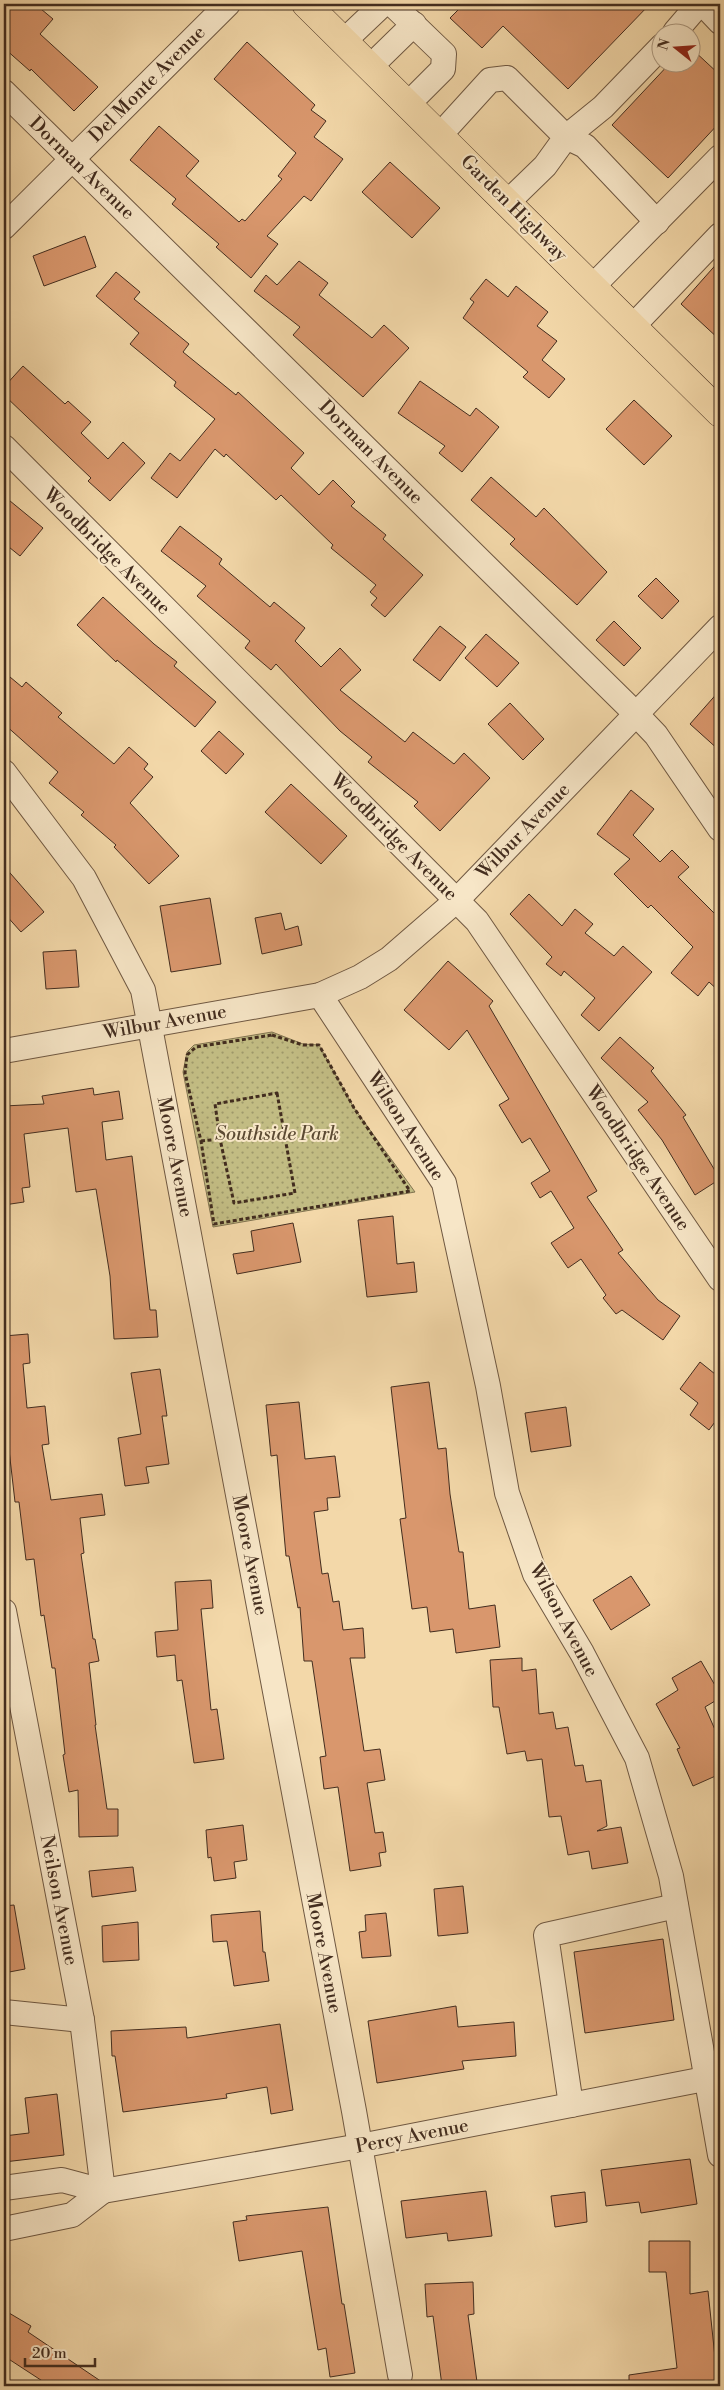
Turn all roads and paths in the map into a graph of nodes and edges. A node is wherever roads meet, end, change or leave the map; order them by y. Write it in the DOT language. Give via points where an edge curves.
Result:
graph roads {
  1 [pos="228,4"];
  2 [pos="306,4"];
  3 [pos="383,4"];
  4 [pos="392,4"];
  5 [pos="699,4"];
  6 [pos="703,4"];
  7 [pos="684,22"];
  8 [pos="720,22"];
  9 [pos="414,24"];
  10 [pos="344,41"];
  11 [pos="652,56"];
  12 [pos="370,67"];
  13 [pos="4,92"];
  14 [pos="408,104"];
  15 [pos="440,135"];
  16 [pos="566,137"];
  17 [pos="720,157"];
  18 [pos="72,158"];
  19 [pos="508,202"];
  20 [pos="657,222"];
  21 [pos="4,227"];
  22 [pos="720,235"];
  23 [pos="594,286"];
  24 [pos="633,326"];
  25 [pos="720,412"];
  26 [pos="4,447"];
  27 [pos="720,627"];
  28 [pos="636,714"];
  29 [pos="4,772"];
  30 [pos="720,829"];
  31 [pos="457,900"];
  32 [pos="320,995"];
  33 [pos="150,1025"];
  34 [pos="4,1051"];
  35 [pos="220,1139"];
  36 [pos="201,1141"];
  37 [pos="720,1279"];
  38 [pos="4,1611"];
  39 [pos="676,1906"];
  40 [pos="4,2012"];
  41 [pos="82,2020"];
  42 [pos="713,2077"];
  43 [pos="571,2105"];
  44 [pos="360,2146"];
  45 [pos="720,2154"];
  46 [pos="4,2188"];
  47 [pos="103,2191"];
  48 [pos="4,2229"];
  49 [pos="400,2375"];
  1 -- 18 [label="street, Del Monte Avenue"];
  2 -- 10 [label="main road, Garden Highway"];
  3 -- 10 [label="street"];
  4 -- 9 [label="street"];
  5 -- 7 [label="street"];
  6 -- 8 [label="street"];
  9 -- 12 [label="street"];
  9 -- 14 [label="street" via="444,54 443,69"];
  10 -- 12 [label="main road, Garden Highway"];
  11 -- 16 [label="street" via="603,107"];
  12 -- 14 [label="main road, Garden Highway"];
  13 -- 18 [label="street, Dorman Avenue"];
  14 -- 15 [label="main road, Garden Highway"];
  15 -- 16 [label="street" via="490,80 507,78"];
  15 -- 19 [label="main road, Garden Highway"];
  16 -- 19 [label="street" via="546,166"];
  16 -- 20 [label="street" via="585,146"];
  17 -- 20 [label="street"];
  18 -- 21 [label="street, Del Monte Avenue"];
  18 -- 28 [label="street, Dorman Avenue"];
  19 -- 23 [label="main road, Garden Highway"];
  20 -- 23 [label="street"];
  22 -- 24 [label="street"];
  23 -- 24 [label="main road, Garden Highway"];
  24 -- 25 [label="main road, Garden Highway"];
  26 -- 31 [label="street, Woodbridge Avenue"];
  27 -- 28 [label="street, Wilbur Avenue"];
  28 -- 30 [label="street, Dorman Avenue" via="656,735"];
  28 -- 31 [label="street, Wilbur Avenue"];
  29 -- 33 [label="street, Moore Avenue" via="84,878 143,990"];
  31 -- 32 [label="street, Wilbur Avenue" via="389,959 360,977"];
  31 -- 37 [label="street, Woodbridge Avenue" via="477,921"];
  32 -- 33 [label="street, Wilbur Avenue"];
  32 -- 39 [label="street, Wilson Avenue" via="444,1183 488,1386 507,1493 536,1574 637,1758 671,1876"];
  33 -- 34 [label="street, Wilbur Avenue"];
  33 -- 44 [label="street, Moore Avenue"];
  35 -- 35 [label="path" via="234,1204 296,1194 277,1093 215,1104"];
  35 -- 36 [label="path"];
  36 -- 36 [label="path" via="185,1073 187,1055 196,1047 272,1035 303,1045 319,1046 354,1108 410,1191 214,1224"];
  38 -- 41 [label="street, Neilson Avenue"];
  39 -- 42 [label="street, Wilson Avenue"];
  39 -- 43 [label="street" via="546,1935"];
  40 -- 41 [label="street"];
  41 -- 47 [label="street, Neilson Avenue"];
  42 -- 43 [label="street, Percy Avenue"];
  42 -- 45 [label="street, Wilson Avenue"];
  43 -- 44 [label="street, Percy Avenue"];
  44 -- 47 [label="street, Percy Avenue"];
  44 -- 49 [label="street, Moore Avenue"];
  46 -- 47 [label="street, Percy Avenue" via="62,2180"];
  47 -- 48 [label="street, Percy Avenue" via="72,2214"];
}
